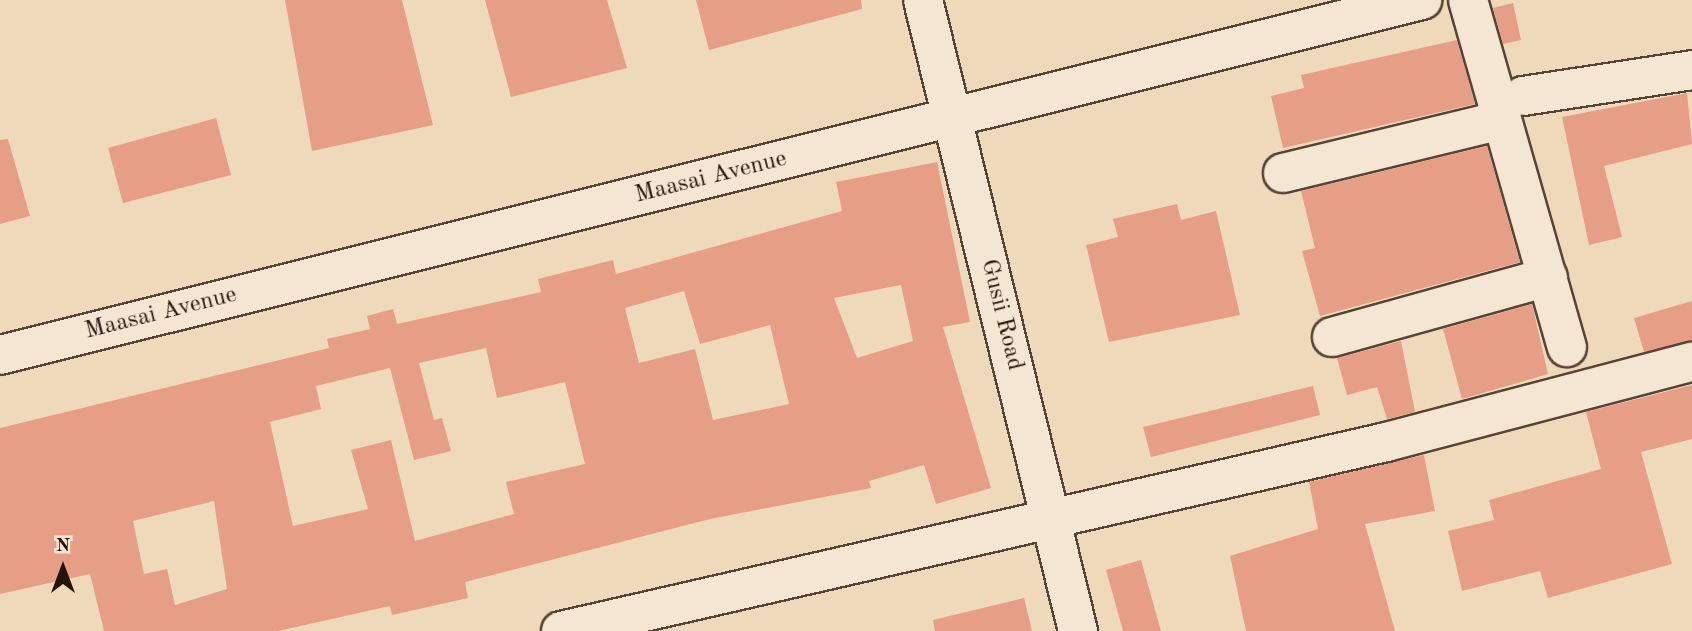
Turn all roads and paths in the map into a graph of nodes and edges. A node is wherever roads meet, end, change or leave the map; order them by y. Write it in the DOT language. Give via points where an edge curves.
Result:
graph roads {
  1 [pos="923,0"];
  2 [pos="1422,0"];
  3 [pos="1468,0"];
  4 [pos="1692,70"];
  5 [pos="1513,108"];
  6 [pos="954,118"];
  7 [pos="1283,173"];
  8 [pos="1548,277"];
  9 [pos="1332,337"];
  10 [pos="1567,347"];
  11 [pos="0,355"];
  12 [pos="1692,362"];
  13 [pos="1050,517"];
  14 [pos="561,631"];
  15 [pos="1078,631"];
  1 -- 6 [label="street, Gusii Road"];
  2 -- 6 [label="street, Maasai Avenue"];
  3 -- 5 [label="street"];
  4 -- 5 [label="street"];
  5 -- 7 [label="street"];
  5 -- 8 [label="street"];
  6 -- 11 [label="street, Maasai Avenue"];
  6 -- 13 [label="street, Gusii Road"];
  8 -- 9 [label="street"];
  8 -- 10 [label="street"];
  12 -- 13 [label="street" via="1399,439"];
  13 -- 14 [label="street"];
  13 -- 15 [label="street, Gusii Road"];
}
